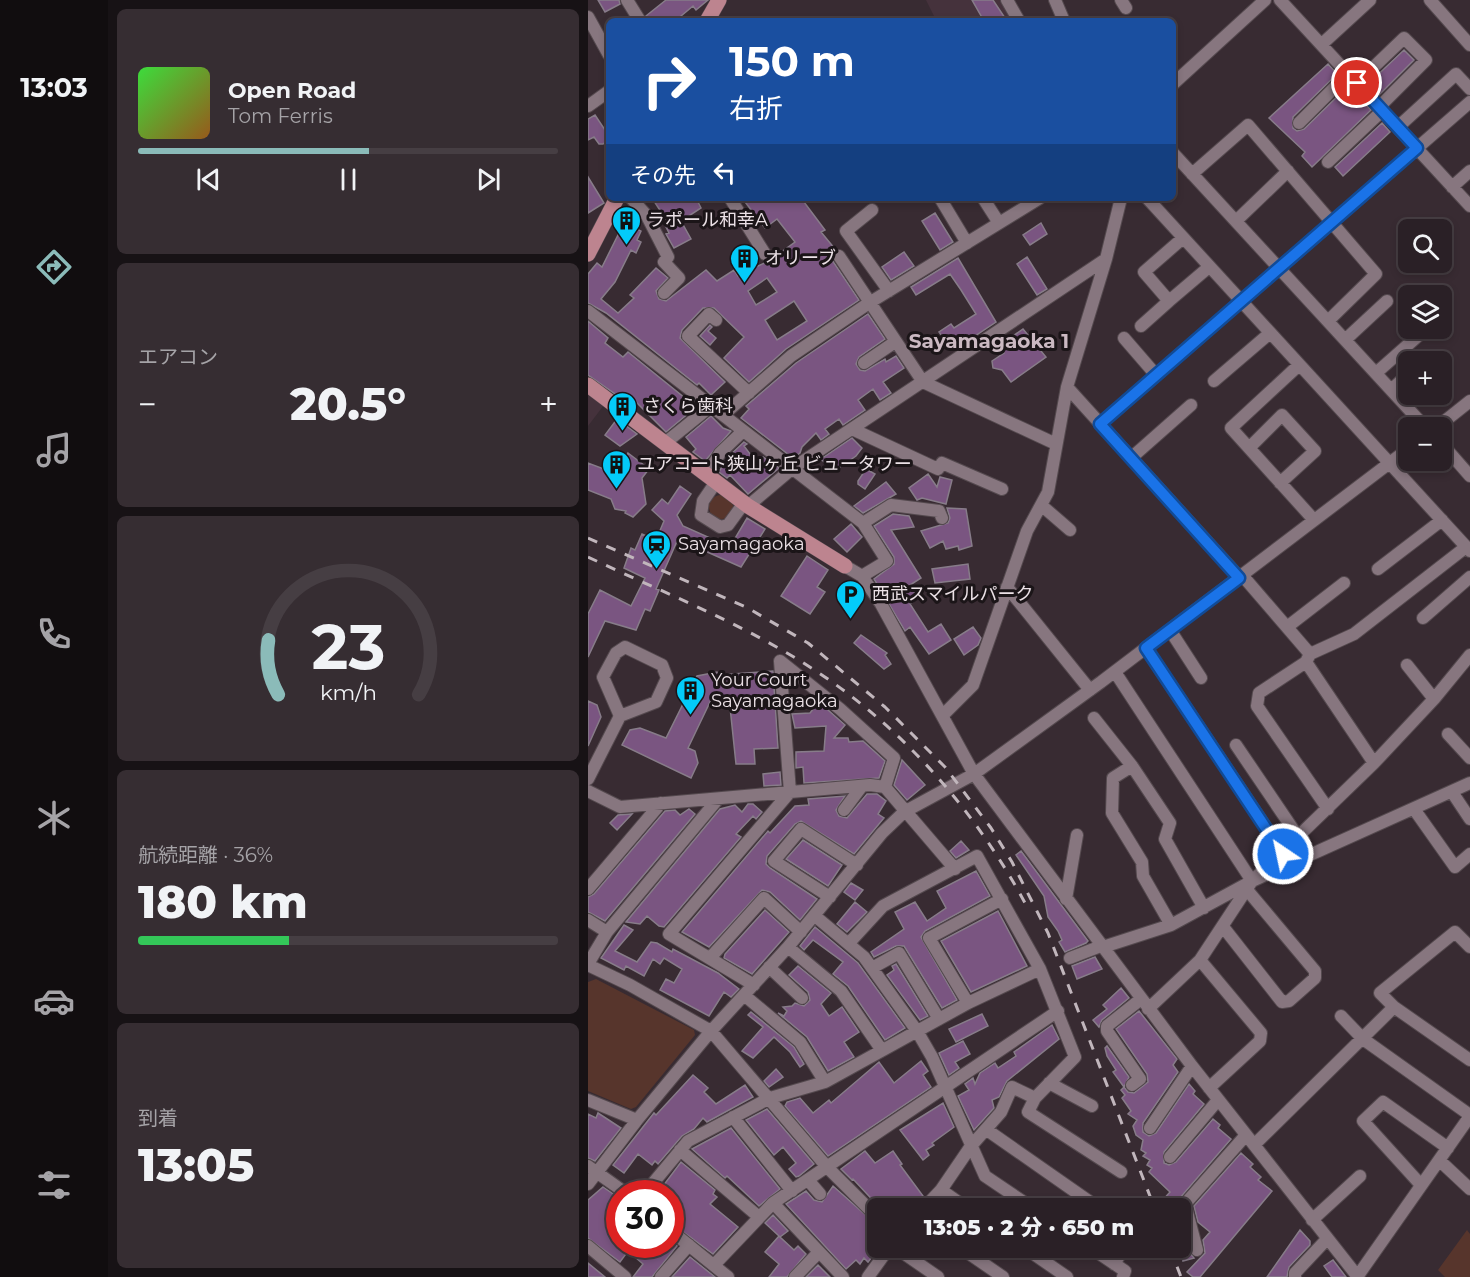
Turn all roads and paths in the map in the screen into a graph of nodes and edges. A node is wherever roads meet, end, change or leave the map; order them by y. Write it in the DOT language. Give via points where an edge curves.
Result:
graph roads {
  1 [pos="627,0"];
  2 [pos="719,0"];
  3 [pos="1055,0"];
  4 [pos="1265,0"];
  5 [pos="1280,0"];
  6 [pos="1370,0"];
  7 [pos="1431,0"];
  8 [pos="1012,2"];
  9 [pos="588,17"];
  10 [pos="638,18"];
  11 [pos="708,18"];
  12 [pos="1018,18"];
  13 [pos="1063,18"];
  14 [pos="1322,44"];
  15 [pos="1470,45"];
  16 [pos="606,49"];
  17 [pos="1353,79"];
  18 [pos="1176,81"];
  19 [pos="1470,89"];
  20 [pos="606,93"];
  21 [pos="1470,102"];
  22 [pos="588,106"];
  23 [pos="1380,109"];
  24 [pos="1299,123"];
  25 [pos="1398,127"];
  26 [pos="1417,148"];
  27 [pos="1176,156"];
  28 [pos="1328,162"];
  29 [pos="1288,171"];
  30 [pos="1470,171"];
  31 [pos="1192,174"];
  32 [pos="1452,187"];
  33 [pos="615,201"];
  34 [pos="634,201"];
  35 [pos="732,201"];
  36 [pos="942,201"];
  37 [pos="985,201"];
  38 [pos="1035,201"];
  39 [pos="1120,201"];
  40 [pos="1150,201"];
  41 [pos="1470,206"];
  42 [pos="872,210"];
  43 [pos="1236,221"];
  44 [pos="999,223"];
  45 [pos="1331,224"];
  46 [pos="1183,238"];
  47 [pos="967,243"];
  48 [pos="589,247"];
  49 [pos="765,254"];
  50 [pos="839,256"];
  51 [pos="1107,259"];
  52 [pos="1209,267"];
  53 [pos="1279,268"];
  54 [pos="889,291"];
  55 [pos="664,292"];
  56 [pos="1169,301"];
  57 [pos="1387,301"];
  58 [pos="1240,302"];
  59 [pos="869,303"];
  60 [pos="588,311"];
  61 [pos="716,320"];
  62 [pos="1328,321"];
  63 [pos="1141,326"];
  64 [pos="1270,333"];
  65 [pos="1124,338"];
  66 [pos="1415,339"];
  67 [pos="1346,340"];
  68 [pos="895,342"];
  69 [pos="864,363"];
  70 [pos="1299,365"];
  71 [pos="1376,373"];
  72 [pos="1156,375"];
  73 [pos="1214,381"];
  74 [pos="922,382"];
  75 [pos="1398,383"];
  76 [pos="588,385"];
  77 [pos="1067,387"];
  78 [pos="1391,390"];
  79 [pos="749,393"];
  80 [pos="1191,405"];
  81 [pos="711,406"];
  82 [pos="1468,406"];
  83 [pos="723,415"];
  84 [pos="1416,417"];
  85 [pos="1452,417"];
  86 [pos="1100,424"];
  87 [pos="852,429"];
  88 [pos="743,431"];
  89 [pos="665,443"];
  90 [pos="1056,444"];
  91 [pos="1249,448"];
  92 [pos="1452,455"];
  93 [pos="1398,457"];
  94 [pos="1131,458"];
  95 [pos="1390,463"];
  96 [pos="793,468"];
  97 [pos="1470,476"];
  98 [pos="711,479"];
  99 [pos="1280,483"];
  100 [pos="1002,489"];
  101 [pos="746,504"];
  102 [pos="1041,505"];
  103 [pos="942,518"];
  104 [pos="1314,520"];
  105 [pos="1442,520"];
  106 [pos="863,523"];
  107 [pos="1070,530"];
  108 [pos="1468,549"];
  109 [pos="845,566"];
  110 [pos="1378,569"];
  111 [pos="862,576"];
  112 [pos="1240,576"];
  113 [pos="1470,577"];
  114 [pos="1344,583"];
  115 [pos="1006,587"];
  116 [pos="1424,618"];
  117 [pos="1287,627"];
  118 [pos="1170,630"];
  119 [pos="1146,648"];
  120 [pos="1470,655"];
  121 [pos="1308,658"];
  122 [pos="1407,665"];
  123 [pos="1115,672"];
  124 [pos="1201,678"];
  125 [pos="1090,690"];
  126 [pos="1434,699"];
  127 [pos="943,715"];
  128 [pos="620,716"];
  129 [pos="1094,718"];
  130 [pos="1448,734"];
  131 [pos="1236,745"];
  132 [pos="1470,758"];
  133 [pos="1374,763"];
  134 [pos="1132,766"];
  135 [pos="974,774"];
  136 [pos="588,779"];
  137 [pos="1470,783"];
  138 [pos="862,786"];
  139 [pos="885,788"];
  140 [pos="588,791"];
  141 [pos="790,792"];
  142 [pos="1452,792"];
  143 [pos="718,799"];
  144 [pos="661,804"];
  145 [pos="1328,809"];
  146 [pos="1414,809"];
  147 [pos="844,810"];
  148 [pos="904,812"];
  149 [pos="1470,819"];
  150 [pos="1077,835"];
  151 [pos="1299,838"];
  152 [pos="1283,854"];
  153 [pos="1470,854"];
  154 [pos="857,866"];
  155 [pos="955,869"];
  156 [pos="1250,886"];
  157 [pos="588,890"];
  158 [pos="830,897"];
  159 [pos="1002,899"];
  160 [pos="1066,899"];
  161 [pos="1204,908"];
  162 [pos="815,916"];
  163 [pos="588,920"];
  164 [pos="1171,925"];
  165 [pos="1224,928"];
  166 [pos="607,932"];
  167 [pos="801,932"];
  168 [pos="849,943"];
  169 [pos="788,947"];
  170 [pos="1102,947"];
  171 [pos="1470,947"];
  172 [pos="710,958"];
  173 [pos="1070,958"];
  174 [pos="1200,960"];
  175 [pos="588,965"];
  176 [pos="769,967"];
  177 [pos="872,968"];
  178 [pos="1041,969"];
  179 [pos="754,985"];
  180 [pos="744,995"];
  181 [pos="802,998"];
  182 [pos="968,1003"];
  183 [pos="1145,1004"];
  184 [pos="1394,1007"];
  185 [pos="1058,1011"];
  186 [pos="1341,1016"];
  187 [pos="939,1018"];
  188 [pos="711,1031"];
  189 [pos="917,1031"];
  190 [pos="1363,1039"];
  191 [pos="881,1049"];
  192 [pos="1470,1060"];
  193 [pos="1192,1066"];
  194 [pos="825,1082"];
  195 [pos="1049,1083"];
  196 [pos="1132,1085"];
  197 [pos="943,1088"];
  198 [pos="1209,1088"];
  199 [pos="770,1098"];
  200 [pos="1035,1098"];
  201 [pos="588,1100"];
  202 [pos="1218,1100"];
  203 [pos="1092,1106"];
  204 [pos="733,1117"];
  205 [pos="637,1120"];
  206 [pos="1469,1121"];
  207 [pos="1150,1128"];
  208 [pos="987,1130"];
  209 [pos="1250,1140"];
  210 [pos="971,1146"];
  211 [pos="1448,1148"];
  212 [pos="680,1150"];
  213 [pos="1170,1157"];
  214 [pos="1439,1160"];
  215 [pos="827,1167"];
  216 [pos="593,1168"];
  217 [pos="1121,1172"];
  218 [pos="1360,1176"];
  219 [pos="609,1180"];
  220 [pos="655,1180"];
  221 [pos="808,1180"];
  222 [pos="588,1184"];
  223 [pos="1421,1185"];
  224 [pos="1470,1189"];
  225 [pos="941,1190"];
  226 [pos="792,1191"];
  227 [pos="820,1194"];
  228 [pos="933,1198"];
  229 [pos="952,1198"];
  230 [pos="1018,1198"];
  231 [pos="1084,1198"];
  232 [pos="774,1203"];
  233 [pos="867,1207"];
  234 [pos="759,1217"];
  235 [pos="1312,1220"];
  236 [pos="1327,1239"];
  237 [pos="684,1242"];
  238 [pos="688,1245"];
  239 [pos="588,1246"];
  240 [pos="1197,1250"];
  241 [pos="819,1252"];
  242 [pos="883,1258"];
  243 [pos="910,1258"];
  244 [pos="975,1258"];
  245 [pos="1039,1258"];
  246 [pos="1105,1258"];
  247 [pos="1118,1258"];
  248 [pos="1114,1264"];
  249 [pos="714,1265"];
  250 [pos="872,1275"];
  251 [pos="626,1277"];
  252 [pos="661,1277"];
  253 [pos="728,1277"];
  254 [pos="795,1277"];
  255 [pos="843,1277"];
  256 [pos="938,1277"];
  257 [pos="1003,1277"];
  258 [pos="1067,1277"];
  259 [pos="1123,1277"];
  260 [pos="1295,1277"];
  261 [pos="1358,1277"];
  1 -- 10 [label="street"];
  2 -- 11 [label="main road"];
  3 -- 13 [label="street"];
  4 -- 18 [label="street"];
  5 -- 14 [label="street"];
  6 -- 14 [label="street"];
  7 -- 15 [label="street"];
  8 -- 12 [label="street"];
  9 -- 16 [label="street"];
  14 -- 17 [label="street"];
  17 -- 23 [label="street"];
  17 -- 23 [label="street" via="1404,38 1426,60"];
  17 -- 24 [label="street"];
  19 -- 25 [label="street" via="1456,74"];
  20 -- 22 [label="street"];
  21 -- 26 [label="street"];
  23 -- 25 [label="street"];
  23 -- 28 [label="street"];
  25 -- 26 [label="street"];
  26 -- 32 [label="street"];
  26 -- 45 [label="street"];
  27 -- 31 [label="street"];
  29 -- 31 [label="street" via="1248,125"];
  29 -- 43 [label="street"];
  29 -- 45 [label="street"];
  30 -- 32 [label="street"];
  31 -- 43 [label="street"];
  32 -- 41 [label="street"];
  33 -- 48 [label="main road"];
  34 -- 55 [label="street" via="668,258 664,262 679,278"];
  35 -- 49 [label="street"];
  36 -- 47 [label="street"];
  37 -- 44 [label="street"];
  38 -- 44 [label="street"];
  39 -- 51 [label="street"];
  40 -- 46 [label="street"];
  42 -- 54 [label="street" via="846,231"];
  43 -- 53 [label="street"];
  44 -- 47 [label="street"];
  45 -- 53 [label="street"];
  45 -- 62 [label="street" via="1376,274"];
  46 -- 52 [label="street"];
  46 -- 56 [label="street" via="1144,272"];
  47 -- 54 [label="street"];
  50 -- 59 [label="street"];
  51 -- 74 [label="street"];
  51 -- 77 [label="street"];
  52 -- 56 [label="street"];
  52 -- 58 [label="street"];
  53 -- 58 [label="street"];
  53 -- 62 [label="street"];
  54 -- 59 [label="street"];
  56 -- 63 [label="street"];
  57 -- 67 [label="street"];
  58 -- 64 [label="street"];
  58 -- 72 [label="street"];
  59 -- 68 [label="street"];
  59 -- 79 [label="street" via="791,356"];
  60 -- 81 [label="street"];
  61 -- 79 [label="street" via="709,314 688,336"];
  62 -- 67 [label="street"];
  64 -- 70 [label="street"];
  64 -- 73 [label="street"];
  65 -- 72 [label="street"];
  66 -- 71 [label="street"];
  67 -- 71 [label="street"];
  68 -- 69 [label="street"];
  68 -- 74 [label="street"];
  70 -- 91 [label="street" via="1231,428"];
  70 -- 95 [label="street"];
  71 -- 78 [label="street"];
  72 -- 86 [label="street"];
  74 -- 87 [label="street"];
  74 -- 90 [label="street"];
  75 -- 78 [label="street"];
  76 -- 89 [label="main road"];
  77 -- 86 [label="street"];
  77 -- 90 [label="street"];
  78 -- 84 [label="street"];
  79 -- 83 [label="street"];
  80 -- 94 [label="street"];
  81 -- 83 [label="street"];
  81 -- 89 [label="street"];
  82 -- 85 [label="street"];
  83 -- 88 [label="street"];
  86 -- 94 [label="street"];
  87 -- 96 [label="street"];
  87 -- 100 [label="street" via="938,470 942,463"];
  88 -- 96 [label="street"];
  88 -- 98 [label="street" via="720,453"];
  89 -- 98 [label="main road"];
  90 -- 102 [label="street" via="1048,492"];
  91 -- 99 [label="street"];
  91 -- 99 [label="street" via="1282,415 1315,451"];
  92 -- 97 [label="street"];
  93 -- 95 [label="street"];
  94 -- 112 [label="street"];
  95 -- 104 [label="street"];
  95 -- 105 [label="street"];
  96 -- 101 [label="street"];
  96 -- 106 [label="street"];
  98 -- 101 [label="main road"];
  98 -- 101 [label="street" via="701,515 720,527 728,525"];
  99 -- 104 [label="street"];
  101 -- 109 [label="main road"];
  102 -- 107 [label="street"];
  102 -- 115 [label="street"];
  103 -- 106 [label="street" via="939,511 891,505"];
  104 -- 112 [label="street"];
  105 -- 108 [label="street"];
  105 -- 110 [label="street"];
  106 -- 111 [label="street" via="887,561"];
  108 -- 121 [label="street" via="1354,634"];
  109 -- 111 [label="street"];
  111 -- 127 [label="street"];
  112 -- 117 [label="street"];
  112 -- 118 [label="street"];
  113 -- 116 [label="street"];
  114 -- 117 [label="street"];
  115 -- 125 [label="street"];
  115 -- 127 [label="street" via="973,685"];
  117 -- 121 [label="street"];
  118 -- 119 [label="street"];
  118 -- 124 [label="street"];
  119 -- 123 [label="street"];
  119 -- 152 [label="street"];
  120 -- 126 [label="street"];
  121 -- 133 [label="street"];
  121 -- 145 [label="street" via="1259,693 1257,706"];
  122 -- 126 [label="street"];
  123 -- 125 [label="street"];
  123 -- 156 [label="street"];
  125 -- 135 [label="street"];
  126 -- 133 [label="street"];
  127 -- 135 [label="street"];
  128 -- 128 [label="street" via="603,677 616,653 625,647 662,665 667,678 656,702"];
  128 -- 136 [label="street"];
  129 -- 134 [label="street"];
  130 -- 132 [label="street"];
  131 -- 151 [label="street"];
  133 -- 145 [label="street"];
  134 -- 161 [label="street" via="1170,823 1165,839"];
  134 -- 164 [label="street" via="1113,778 1112,813 1142,862 1143,876"];
  135 -- 148 [label="street"];
  135 -- 160 [label="street"];
  137 -- 142 [label="street"];
  138 -- 139 [label="street"];
  138 -- 141 [label="street"];
  138 -- 147 [label="street"];
  139 -- 141 [label="street" via="894,758 847,714 780,661"];
  139 -- 148 [label="street"];
  140 -- 144 [label="street" via="620,807"];
  141 -- 143 [label="street"];
  141 -- 172 [label="street" via="669,934"];
  142 -- 146 [label="street"];
  142 -- 149 [label="street"];
  143 -- 144 [label="street"];
  143 -- 166 [label="street"];
  144 -- 157 [label="street"];
  145 -- 151 [label="street"];
  146 -- 153 [label="street" via="1455,867"];
  146 -- 156 [label="street"];
  148 -- 154 [label="street"];
  148 -- 155 [label="street"];
  150 -- 160 [label="street"];
  151 -- 152 [label="street"];
  152 -- 156 [label="street"];
  154 -- 158 [label="street"];
  154 -- 158 [label="street" via="801,828 774,861"];
  155 -- 159 [label="street" via="977,856"];
  155 -- 168 [label="street" via="883,906"];
  156 -- 161 [label="street"];
  156 -- 165 [label="street"];
  156 -- 165 [label="street" via="1315,971 1315,978 1289,1001 1282,1002"];
  158 -- 162 [label="street"];
  159 -- 178 [label="street"];
  159 -- 182 [label="street" via="929,939"];
  160 -- 170 [label="street"];
  161 -- 164 [label="street"];
  162 -- 167 [label="street"];
  162 -- 168 [label="street"];
  163 -- 166 [label="street"];
  164 -- 170 [label="street"];
  165 -- 174 [label="street"];
  166 -- 175 [label="street"];
  167 -- 169 [label="street"];
  167 -- 172 [label="street" via="764,898"];
  168 -- 177 [label="street"];
  169 -- 176 [label="street"];
  169 -- 191 [label="street" via="841,991"];
  170 -- 173 [label="street"];
  170 -- 183 [label="street"];
  171 -- 184 [label="street" via="1455,932 1380,993"];
  172 -- 179 [label="street"];
  174 -- 183 [label="street"];
  174 -- 198 [label="street" via="1261,1033 1260,1041"];
  175 -- 188 [label="street"];
  176 -- 179 [label="street"];
  176 -- 181 [label="street"];
  177 -- 187 [label="street" via="899,953"];
  177 -- 189 [label="street"];
  178 -- 182 [label="street"];
  178 -- 185 [label="street"];
  179 -- 180 [label="street"];
  180 -- 188 [label="street"];
  180 -- 194 [label="street" via="800,1042"];
  182 -- 187 [label="street"];
  183 -- 193 [label="street"];
  183 -- 196 [label="street" via="1107,1026 1140,1079"];
  184 -- 190 [label="street"];
  184 -- 192 [label="street"];
  185 -- 195 [label="street" via="1076,1057"];
  185 -- 197 [label="street"];
  186 -- 190 [label="street"];
  187 -- 189 [label="street"];
  188 -- 199 [label="street"];
  188 -- 205 [label="street"];
  189 -- 191 [label="street"];
  189 -- 197 [label="street"];
  190 -- 206 [label="street"];
  190 -- 209 [label="street"];
  191 -- 194 [label="street"];
  193 -- 198 [label="street"];
  193 -- 207 [label="street"];
  194 -- 199 [label="street"];
  195 -- 200 [label="street"];
  195 -- 203 [label="street"];
  197 -- 210 [label="street"];
  197 -- 215 [label="street"];
  198 -- 202 [label="street"];
  199 -- 204 [label="street"];
  199 -- 215 [label="street"];
  200 -- 208 [label="street" via="1012,1087 1001,1112"];
  200 -- 217 [label="street" via="1028,1112"];
  201 -- 205 [label="street"];
  202 -- 209 [label="street"];
  202 -- 213 [label="street"];
  204 -- 212 [label="street" via="688,1141"];
  204 -- 226 [label="street"];
  205 -- 216 [label="street"];
  206 -- 211 [label="street"];
  208 -- 210 [label="street"];
  208 -- 231 [label="street"];
  209 -- 235 [label="street"];
  209 -- 240 [label="street" via="1185,1204"];
  210 -- 225 [label="street"];
  210 -- 230 [label="street" via="985,1176"];
  211 -- 214 [label="street"];
  211 -- 223 [label="street" via="1383,1102 1363,1121"];
  212 -- 220 [label="street"];
  212 -- 234 [label="street"];
  214 -- 223 [label="street"];
  214 -- 224 [label="street"];
  215 -- 221 [label="street"];
  215 -- 233 [label="street"];
  216 -- 219 [label="street"];
  216 -- 222 [label="street"];
  218 -- 235 [label="street"];
  221 -- 226 [label="street"];
  221 -- 227 [label="street"];
  223 -- 261 [label="street"];
  225 -- 228 [label="street"];
  225 -- 229 [label="street"];
  226 -- 232 [label="street"];
  232 -- 234 [label="street"];
  232 -- 241 [label="street"];
  234 -- 249 [label="street"];
  235 -- 236 [label="street"];
  236 -- 260 [label="street"];
  236 -- 261 [label="street"];
  237 -- 238 [label="street"];
  238 -- 249 [label="street"];
  238 -- 252 [label="street"];
  239 -- 251 [label="street"];
  241 -- 254 [label="street"];
  241 -- 255 [label="street"];
  242 -- 250 [label="street"];
  243 -- 256 [label="street"];
  244 -- 257 [label="street"];
  245 -- 258 [label="street"];
  246 -- 248 [label="street"];
  247 -- 248 [label="street"];
  248 -- 259 [label="street" via="1125,1271"];
  249 -- 253 [label="street"];
}
